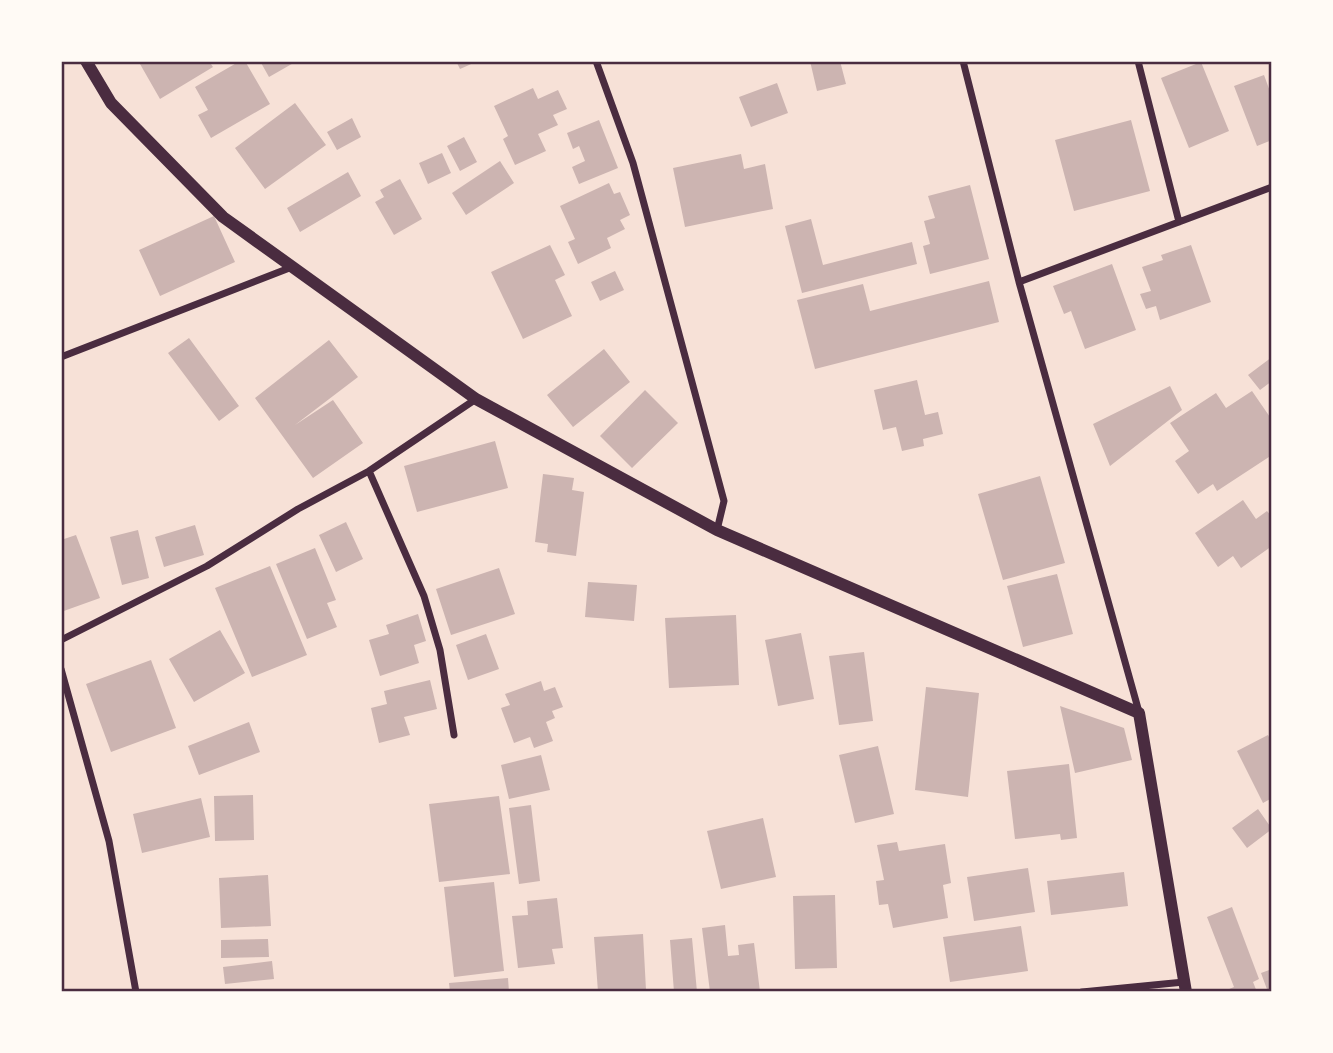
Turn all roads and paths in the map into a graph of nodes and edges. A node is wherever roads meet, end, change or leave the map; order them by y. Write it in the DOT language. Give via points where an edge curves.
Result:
graph roads {
  1 [pos="86,61"];
  2 [pos="596,61"];
  3 [pos="962,61"];
  4 [pos="1138,61"];
  5 [pos="1272,187"];
  6 [pos="1179,222"];
  7 [pos="293,267"];
  8 [pos="1019,282"];
  9 [pos="61,357"];
  10 [pos="476,399"];
  11 [pos="369,471"];
  12 [pos="717,530"];
  13 [pos="61,640"];
  14 [pos="61,669"];
  15 [pos="1139,713"];
  16 [pos="454,736"];
  17 [pos="1185,987"];
  18 [pos="136,992"];
  19 [pos="1082,992"];
  1 -- 7 [label="street" via="111,103 223,217"];
  2 -- 12 [label="street" via="633,163 724,501"];
  3 -- 8 [label="street"];
  4 -- 6 [label="street"];
  5 -- 6 [label="street"];
  6 -- 8 [label="street"];
  7 -- 9 [label="street"];
  7 -- 10 [label="street"];
  8 -- 15 [label="street"];
  10 -- 11 [label="street"];
  10 -- 12 [label="street"];
  11 -- 13 [label="street" via="207,566"];
  11 -- 16 [label="street" via="424,596 440,650"];
  12 -- 15 [label="street"];
  14 -- 18 [label="street" via="109,841"];
  15 -- 17 [label="street"];
  17 -- 19 [label="street"];
}
